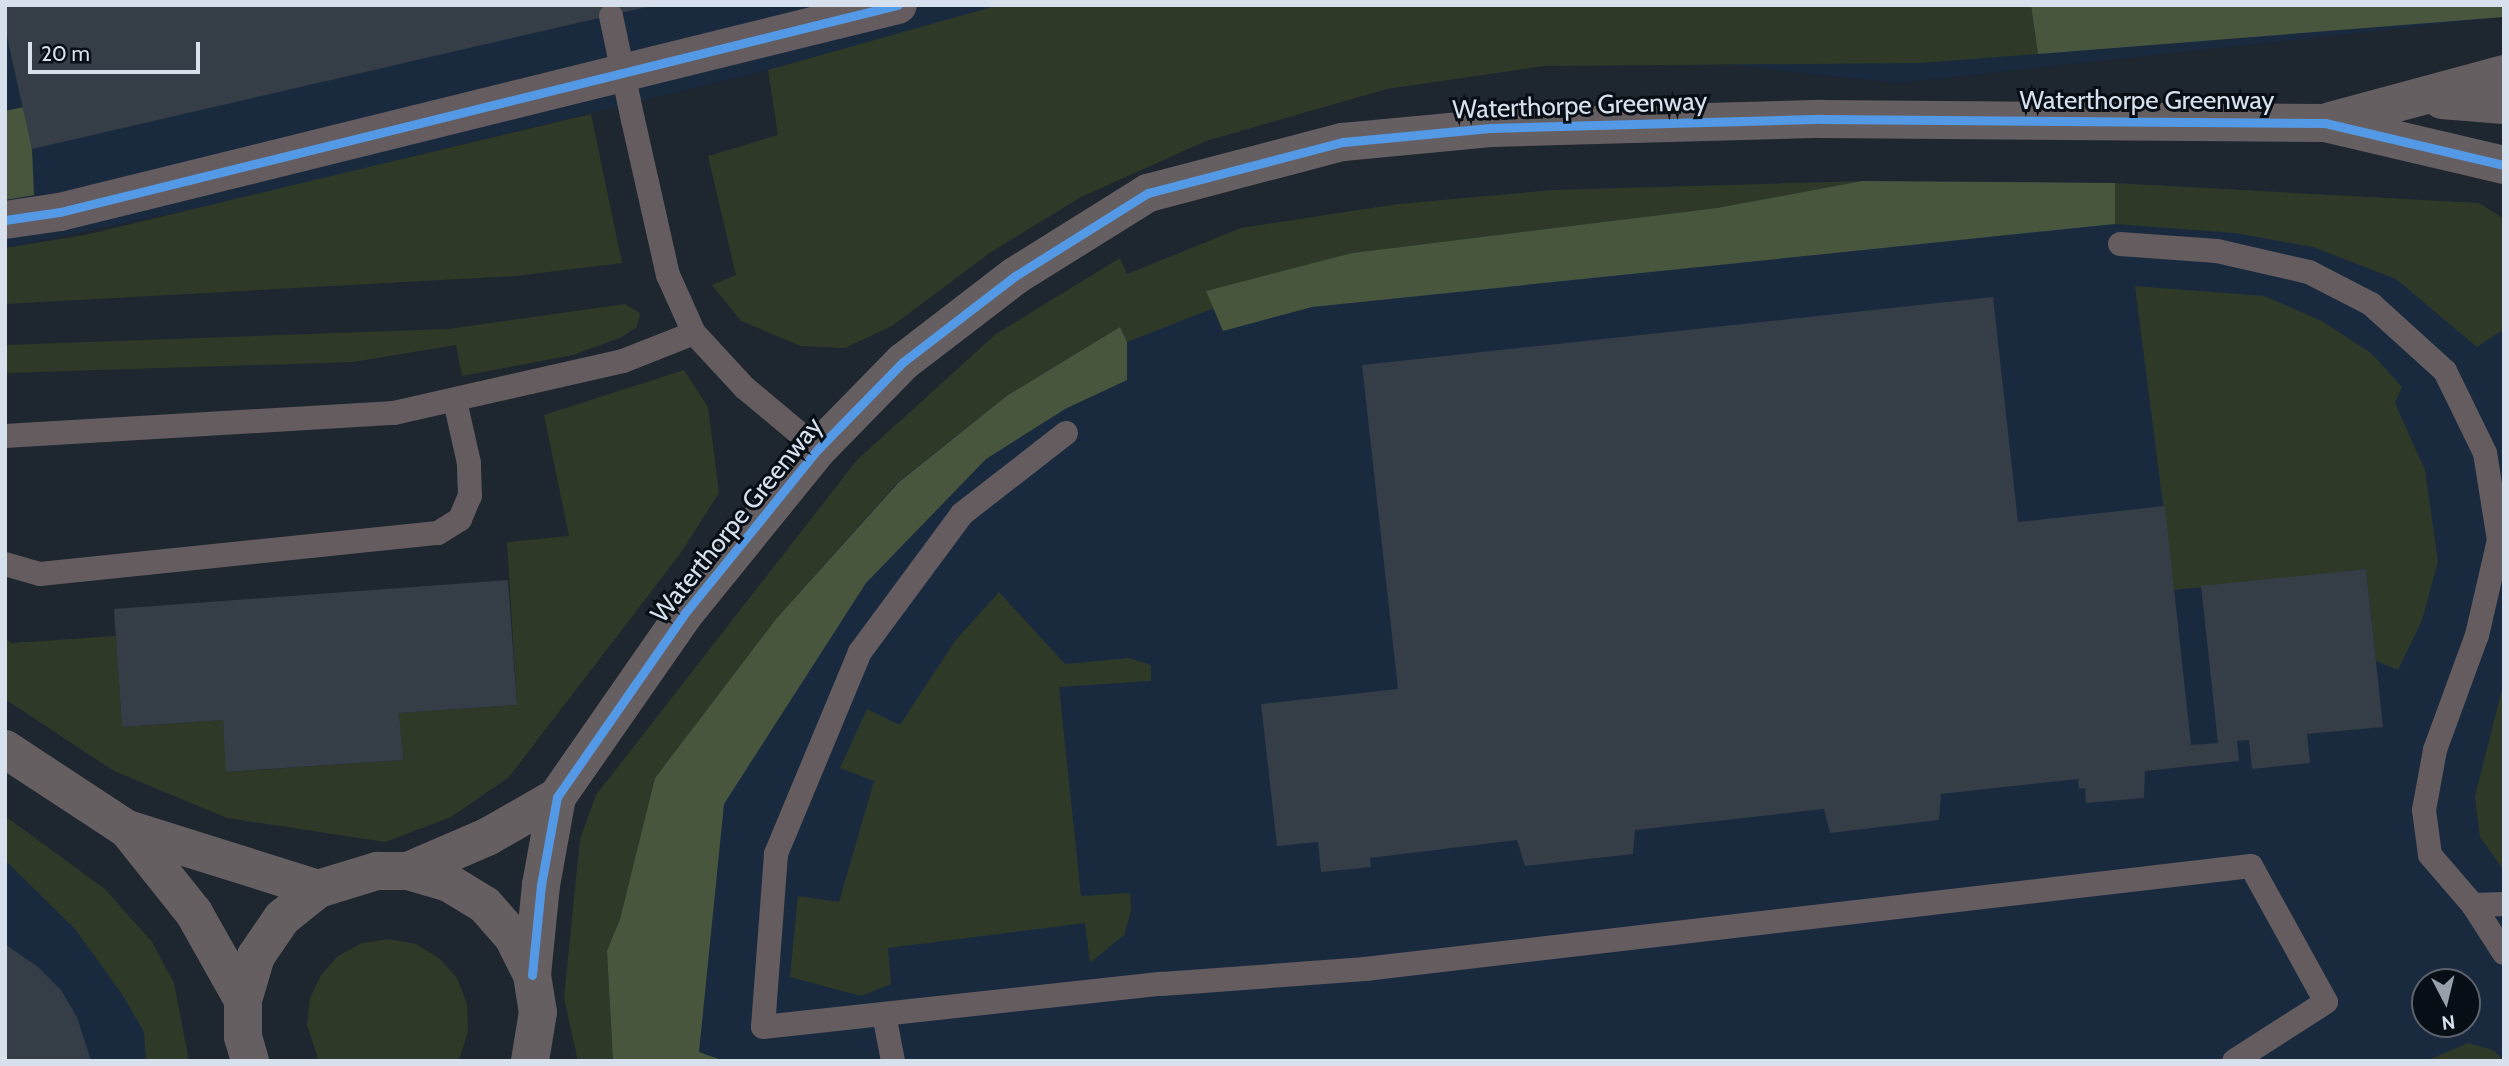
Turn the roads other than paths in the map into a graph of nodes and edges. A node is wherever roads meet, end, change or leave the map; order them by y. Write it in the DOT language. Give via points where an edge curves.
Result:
graph roads {
  1 [pos="898,5"];
  2 [pos="610,11"];
  3 [pos="848,12"];
  4 [pos="2504,74"];
  5 [pos="2416,98"];
  6 [pos="2504,105"];
  7 [pos="2325,123"];
  8 [pos="2504,164"];
  9 [pos="5,220"];
  10 [pos="2120,244"];
  11 [pos="694,332"];
  12 [pos="455,401"];
  13 [pos="1066,432"];
  14 [pos="5,436"];
  15 [pos="818,449"];
  16 [pos="5,564"];
  17 [pos="5,749"];
  18 [pos="557,797"];
  19 [pos="127,829"];
  20 [pos="408,871"];
  21 [pos="318,889"];
  22 [pos="2504,904"];
  23 [pos="2473,905"];
  24 [pos="2504,953"];
  25 [pos="531,975"];
  26 [pos="243,1000"];
  27 [pos="884,1014"];
  28 [pos="535,1057"];
  29 [pos="250,1061"];
  30 [pos="893,1061"];
  31 [pos="2234,1061"];
  1 -- 3 [label="street"];
  2 -- 11 [label="lane, bridge" via="668,275"];
  3 -- 9 [label="street" via="74,209"];
  4 -- 5 [label="street, Waterthorpe Greenway"];
  5 -- 6 [label="street"];
  5 -- 7 [label="street, Waterthorpe Greenway"];
  7 -- 8 [label="street, Waterthorpe Greenway"];
  7 -- 15 [label="street, Waterthorpe Greenway" via="1822,119 1490,128 1343,142 1149,193 1015,276 913,355"];
  10 -- 23 [label="lane" via="2217,251 2309,272 2371,304 2445,371 2485,453 2499,540 2477,635 2435,750 2424,810 2430,855"];
  11 -- 12 [label="lane" via="623,361"];
  11 -- 15 [label="lane" via="745,388"];
  12 -- 14 [label="lane" via="394,414"];
  12 -- 16 [label="lane" via="469,463 470,496 460,519 438,533 40,574"];
  13 -- 27 [label="lane" via="962,514 860,652 776,854 763,1027"];
  15 -- 18 [label="street, Waterthorpe Greenway" via="685,613"];
  17 -- 19 [label="street"];
  18 -- 20 [label="street, Waterthorpe Greenway" via="486,837"];
  18 -- 25 [label="street, Waterthorpe Greenway"];
  19 -- 21 [label="street"];
  19 -- 26 [label="street" via="194,913"];
  20 -- 21 [label="street" via="346,877"];
  20 -- 25 [label="street" via="449,883 485,905 513,937"];
  21 -- 26 [label="street" via="275,927 256,956"];
  22 -- 23 [label="lane"];
  23 -- 24 [label="lane"];
  25 -- 28 [label="street" via="538,1013"];
  26 -- 29 [label="street" via="243,1037"];
  27 -- 30 [label="lane"];
  27 -- 31 [label="lane" via="1162,984 1365,969 2251,866 2326,1002"];
}
